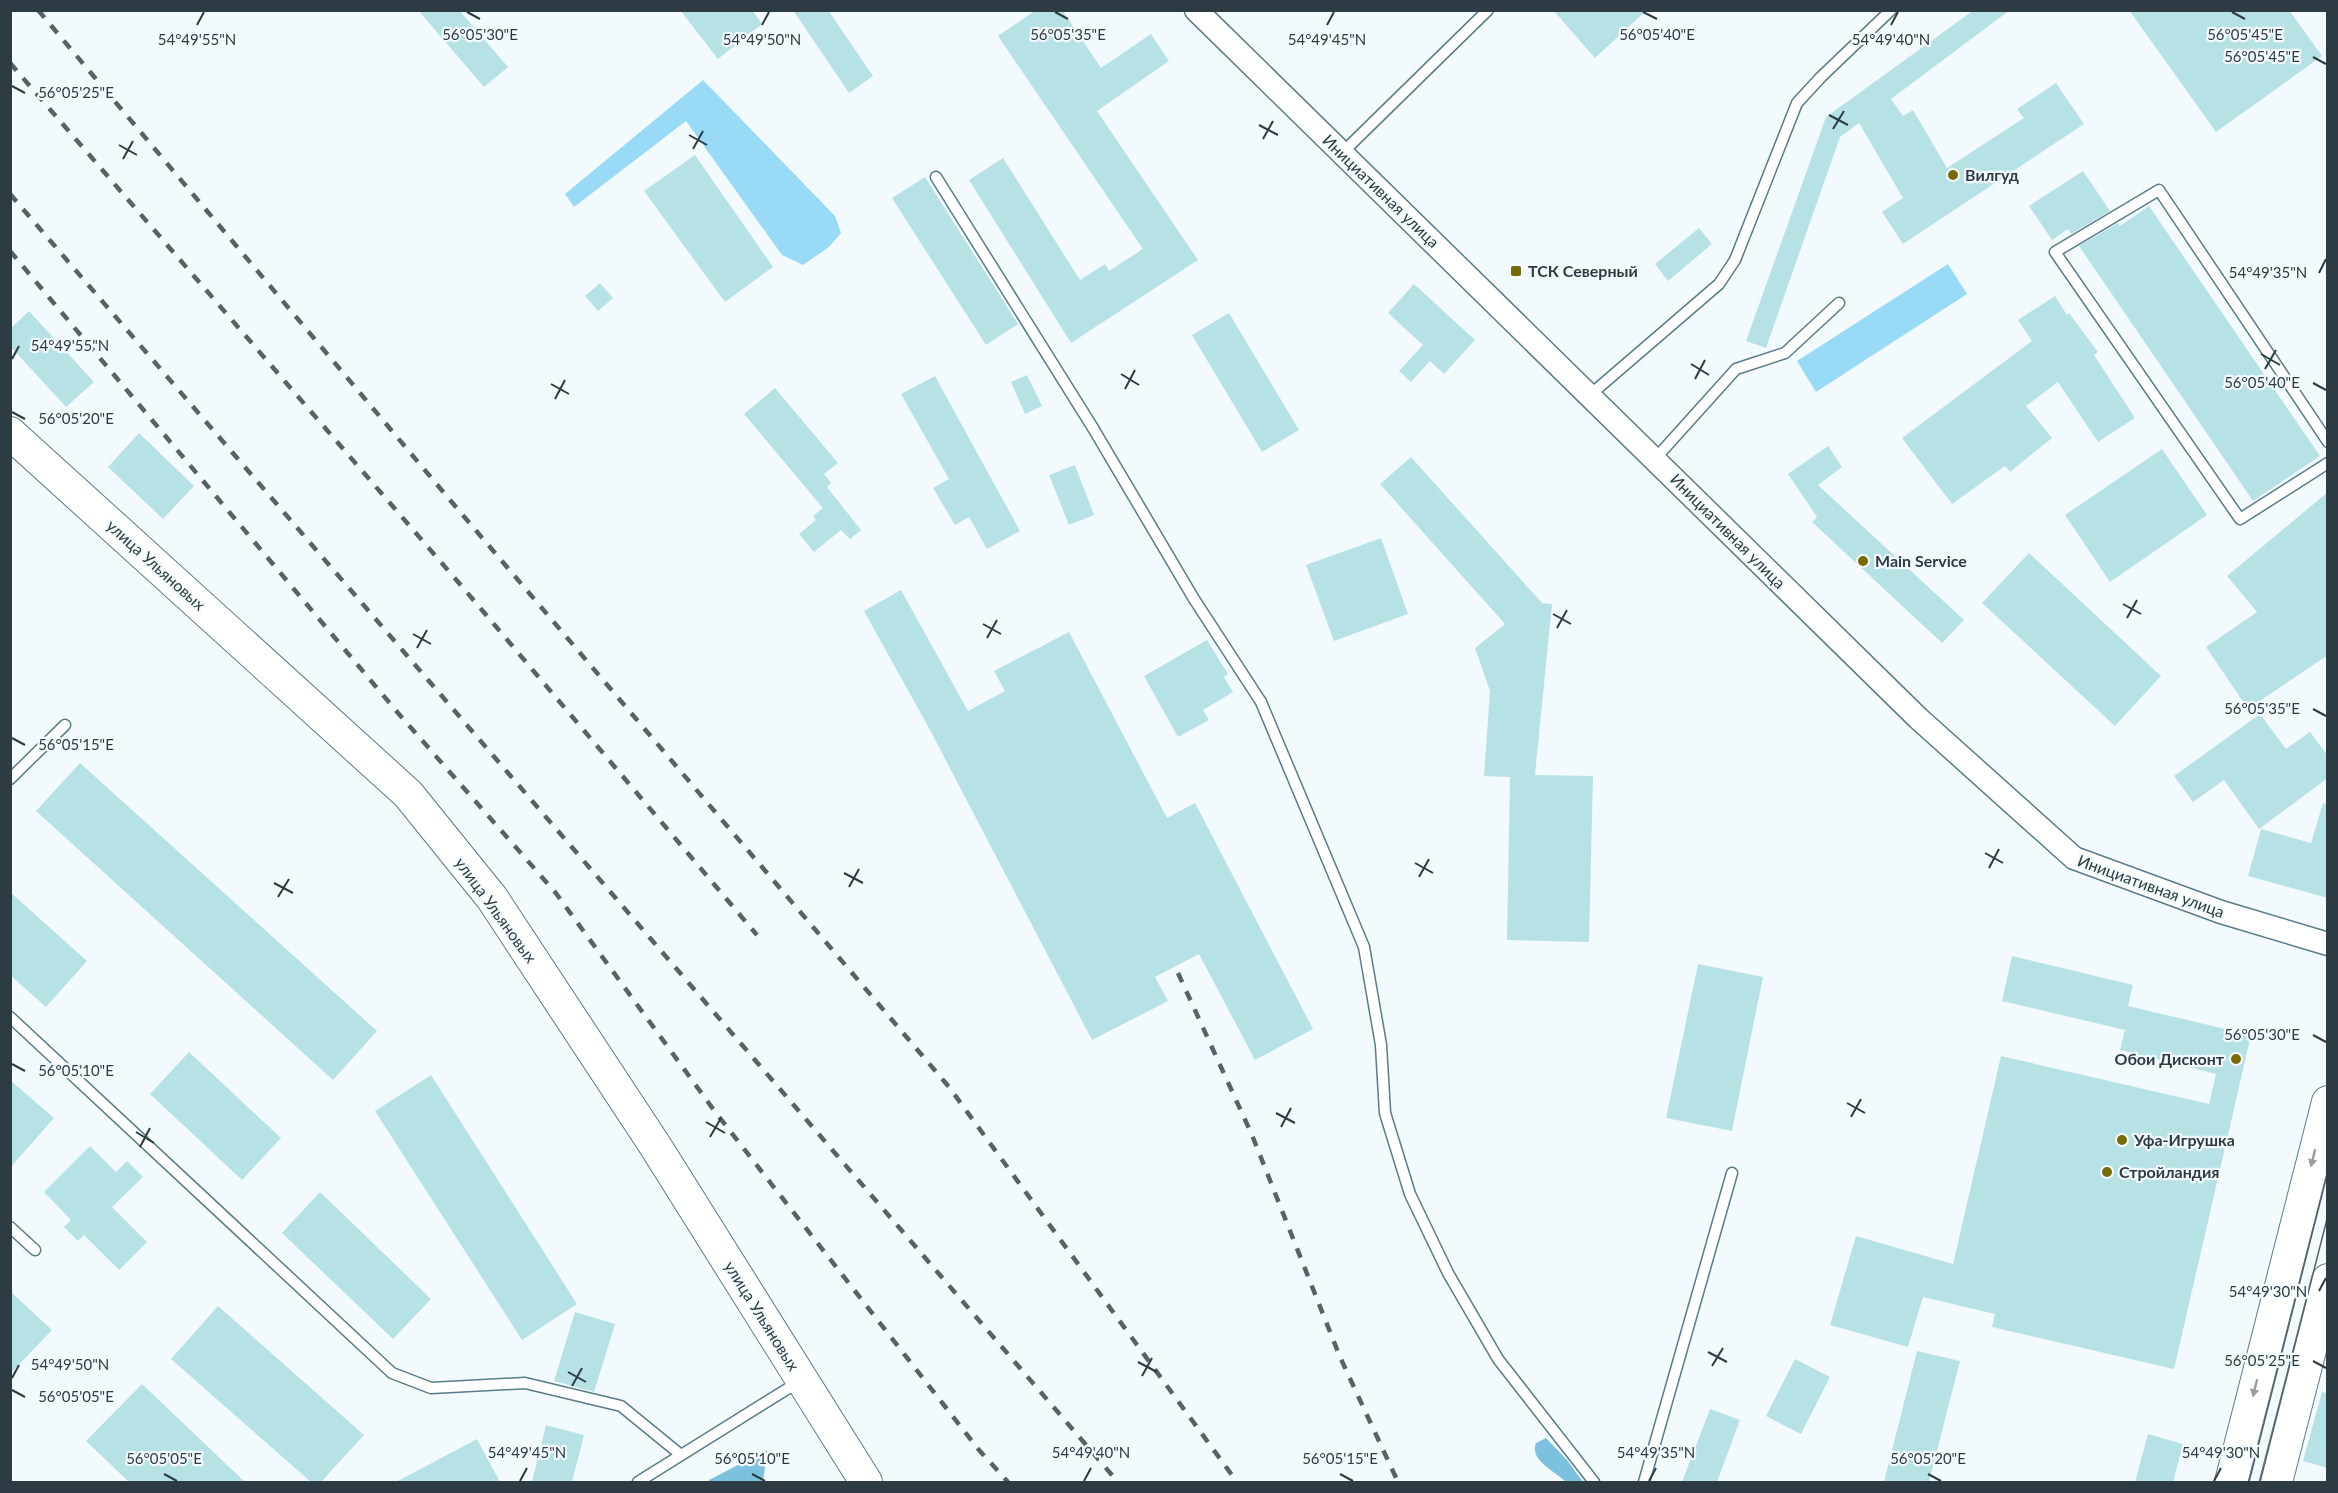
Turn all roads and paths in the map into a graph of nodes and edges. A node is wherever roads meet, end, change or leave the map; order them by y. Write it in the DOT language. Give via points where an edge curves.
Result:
graph roads {
  1 [pos="1196,10"];
  2 [pos="1488,10"];
  3 [pos="1891,10"];
  4 [pos="1342,153"];
  5 [pos="936,177"];
  6 [pos="1839,303"];
  7 [pos="1590,395"];
  8 [pos="10,433"];
  9 [pos="2328,442"];
  10 [pos="1655,459"];
  11 [pos="2328,463"];
  12 [pos="64,724"];
  13 [pos="10,779"];
  14 [pos="2328,944"];
  15 [pos="10,1017"];
  16 [pos="2328,1102"];
  17 [pos="1732,1173"];
  18 [pos="10,1227"];
  19 [pos="35,1250"];
  20 [pos="2328,1280"];
  21 [pos="802,1379"];
  22 [pos="681,1455"];
  23 [pos="638,1482"];
  24 [pos="866,1482"];
  25 [pos="1594,1482"];
  26 [pos="1644,1482"];
  27 [pos="2231,1482"];
  28 [pos="2276,1482"];
  1 -- 4 [label="street, Инициативная улица"];
  2 -- 4 [label="lane"];
  3 -- 7 [label="lane" via="1797,103 1735,260 1719,284"];
  4 -- 7 [label="street, Инициативная улица"];
  5 -- 25 [label="lane" via="1261,702 1364,947 1381,1045 1384,1113 1410,1194 1448,1273 1498,1359"];
  6 -- 10 [label="lane" via="1785,353 1736,369"];
  7 -- 10 [label="street, Инициативная улица"];
  8 -- 21 [label="street, улица Ульяновых" via="408,795 492,898"];
  9 -- 11 [label="lane" via="2159,190 2055,252 2240,519"];
  10 -- 14 [label="street, Инициативная улица" via="1918,718 2074,858 2221,912"];
  12 -- 13 [label="lane"];
  15 -- 22 [label="lane" via="392,1372 431,1388 525,1383 621,1406"];
  16 -- 27 [label="street, one-way"];
  17 -- 26 [label="lane"];
  18 -- 19 [label="lane"];
  20 -- 28 [label="street"];
  21 -- 22 [label="lane"];
  21 -- 24 [label="street, улица Ульяновых"];
  22 -- 23 [label="lane"];
}
